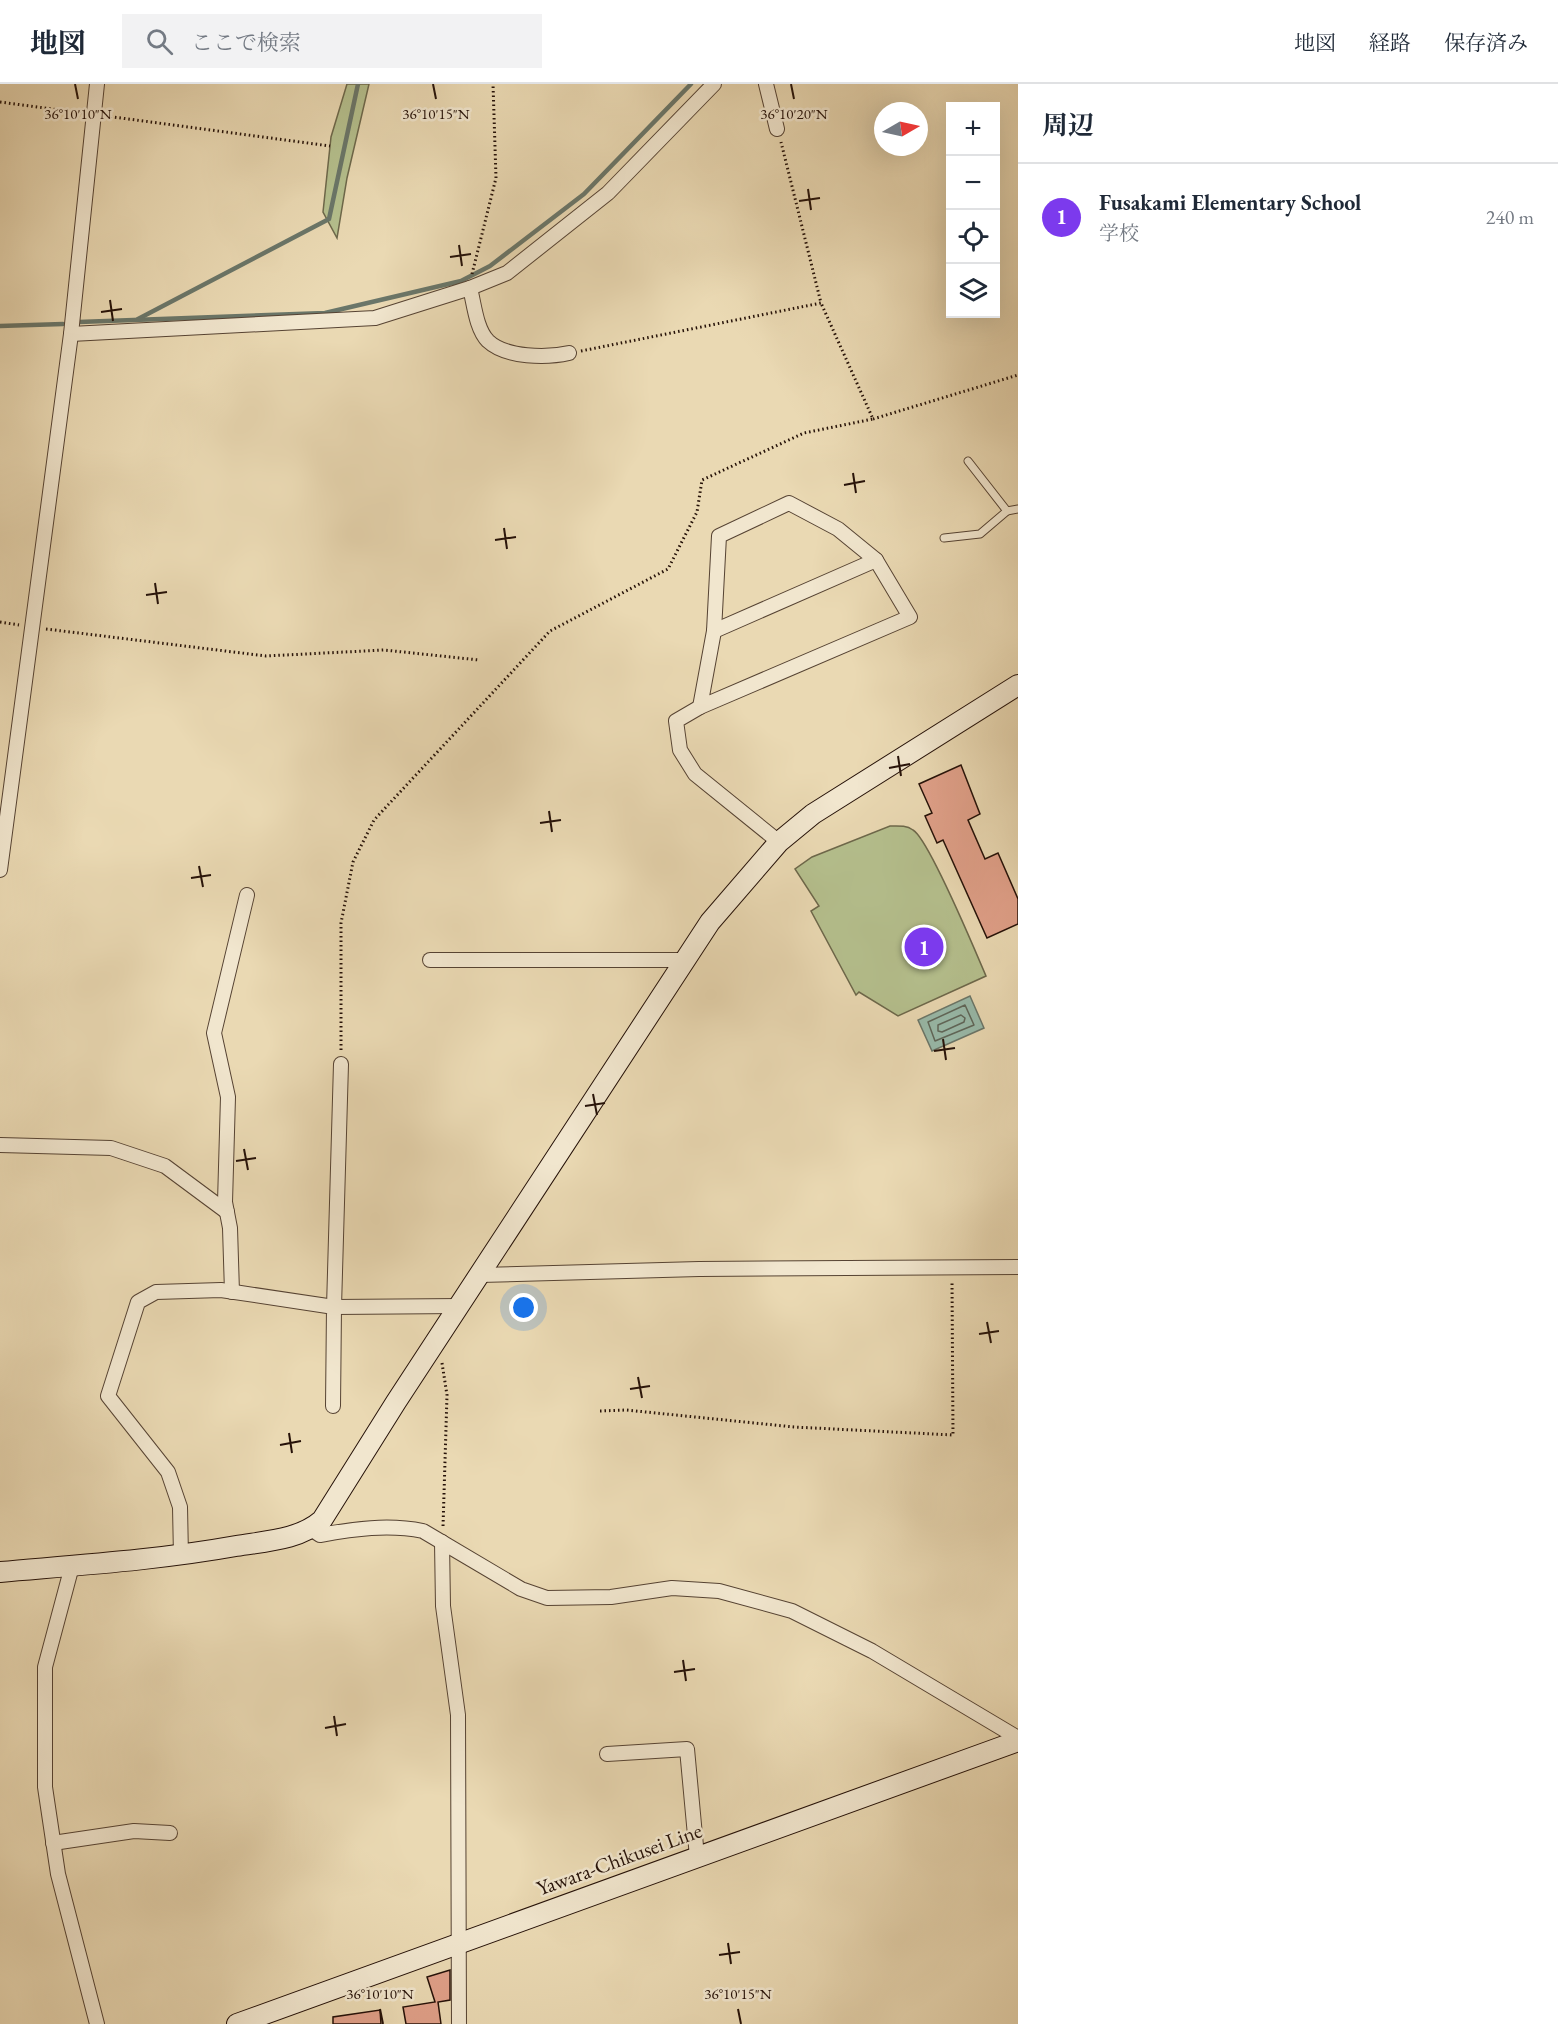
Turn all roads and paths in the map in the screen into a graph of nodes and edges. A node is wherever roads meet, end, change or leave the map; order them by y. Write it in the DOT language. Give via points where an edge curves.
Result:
graph roads {
  1 [pos="97,84"];
  2 [pos="493,84"];
  3 [pos="714,84"];
  4 [pos="766,84"];
  5 [pos="0,102"];
  6 [pos="96,115"];
  7 [pos="777,129"];
  8 [pos="330,146"];
  9 [pos="472,267"];
  10 [pos="470,288"];
  11 [pos="821,303"];
  12 [pos="71,334"];
  13 [pos="569,353"];
  14 [pos="1018,375"];
  15 [pos="873,419"];
  16 [pos="968,461"];
  17 [pos="1018,509"];
  18 [pos="1007,511"];
  19 [pos="944,538"];
  20 [pos="876,560"];
  21 [pos="0,622"];
  22 [pos="33,627"];
  23 [pos="714,631"];
  24 [pos="479,660"];
  25 [pos="1018,685"];
  26 [pos="700,707"];
  27 [pos="779,842"];
  28 [pos="0,870"];
  29 [pos="247,895"];
  30 [pos="430,960"];
  31 [pos="685,960"];
  32 [pos="341,1064"];
  33 [pos="0,1145"];
  34 [pos="227,1212"];
  35 [pos="952,1267"];
  36 [pos="1018,1267"];
  37 [pos="480,1275"];
  38 [pos="232,1292"];
  39 [pos="460,1306"];
  40 [pos="334,1307"];
  41 [pos="439,1338"];
  42 [pos="333,1406"];
  43 [pos="600,1411"];
  44 [pos="311,1529"];
  45 [pos="442,1542"];
  46 [pos="181,1556"];
  47 [pos="72,1566"];
  48 [pos="0,1572"];
  49 [pos="1018,1739"];
  50 [pos="607,1754"];
  51 [pos="170,1833"];
  52 [pos="53,1843"];
  53 [pos="697,1857"];
  54 [pos="460,1942"];
  55 [pos="97,2024"];
  56 [pos="237,2024"];
  57 [pos="459,2024"];
  1 -- 6 [label="street"];
  2 -- 9 [label="path" via="496,178"];
  3 -- 10 [label="street" via="608,193 507,273"];
  4 -- 7 [label="street"];
  5 -- 6 [label="path"];
  6 -- 8 [label="path"];
  6 -- 12 [label="street"];
  7 -- 11 [label="path"];
  10 -- 12 [label="street" via="375,318"];
  10 -- 13 [label="street" via="488,340 508,352 554,357"];
  11 -- 13 [label="path"];
  11 -- 15 [label="path"];
  12 -- 22 [label="street"];
  14 -- 15 [label="path"];
  15 -- 32 [label="path" via="804,433 702,480 697,512 668,569 550,631 374,820 353,862 341,923"];
  16 -- 18 [label="lane"];
  17 -- 18 [label="lane"];
  18 -- 19 [label="lane" via="980,534"];
  20 -- 23 [label="street"];
  20 -- 23 [label="street" via="838,529 789,503 719,536"];
  20 -- 26 [label="street" via="910,616"];
  21 -- 22 [label="path"];
  22 -- 24 [label="path" via="266,656 384,650"];
  22 -- 28 [label="street"];
  23 -- 26 [label="street"];
  25 -- 27 [label="street" via="813,814"];
  26 -- 27 [label="street" via="676,721 680,750 695,774"];
  27 -- 31 [label="street" via="710,922"];
  29 -- 34 [label="street" via="214,1033 228,1097"];
  30 -- 31 [label="street"];
  31 -- 37 [label="street"];
  32 -- 40 [label="street"];
  33 -- 34 [label="street" via="111,1148 165,1166"];
  34 -- 38 [label="street"];
  35 -- 36 [label="street"];
  35 -- 37 [label="street"];
  35 -- 43 [label="path" via="953,1435"];
  37 -- 39 [label="street"];
  38 -- 40 [label="street"];
  38 -- 46 [label="street" via="156,1292 138,1302 108,1396 168,1472 180,1507"];
  39 -- 40 [label="street"];
  39 -- 41 [label="street"];
  40 -- 42 [label="street"];
  41 -- 44 [label="street" via="322,1520"];
  41 -- 45 [label="path" via="447,1395"];
  44 -- 45 [label="street" via="320,1535 363,1528 408,1528"];
  44 -- 46 [label="street" via="291,1537"];
  45 -- 49 [label="street" via="521,1589 547,1598 611,1597 672,1588 719,1591 792,1611 872,1651"];
  45 -- 54 [label="street" via="443,1606 458,1714"];
  46 -- 47 [label="street"];
  47 -- 48 [label="street"];
  47 -- 52 [label="street" via="45,1667 45,1787"];
  49 -- 53 [label="street, Yawara-Chikusei Line"];
  50 -- 53 [label="street" via="687,1749"];
  51 -- 52 [label="street" via="134,1831"];
  52 -- 55 [label="street"];
  53 -- 54 [label="street, Yawara-Chikusei Line"];
  54 -- 56 [label="street, Yawara-Chikusei Line"];
  54 -- 57 [label="street"];
}
